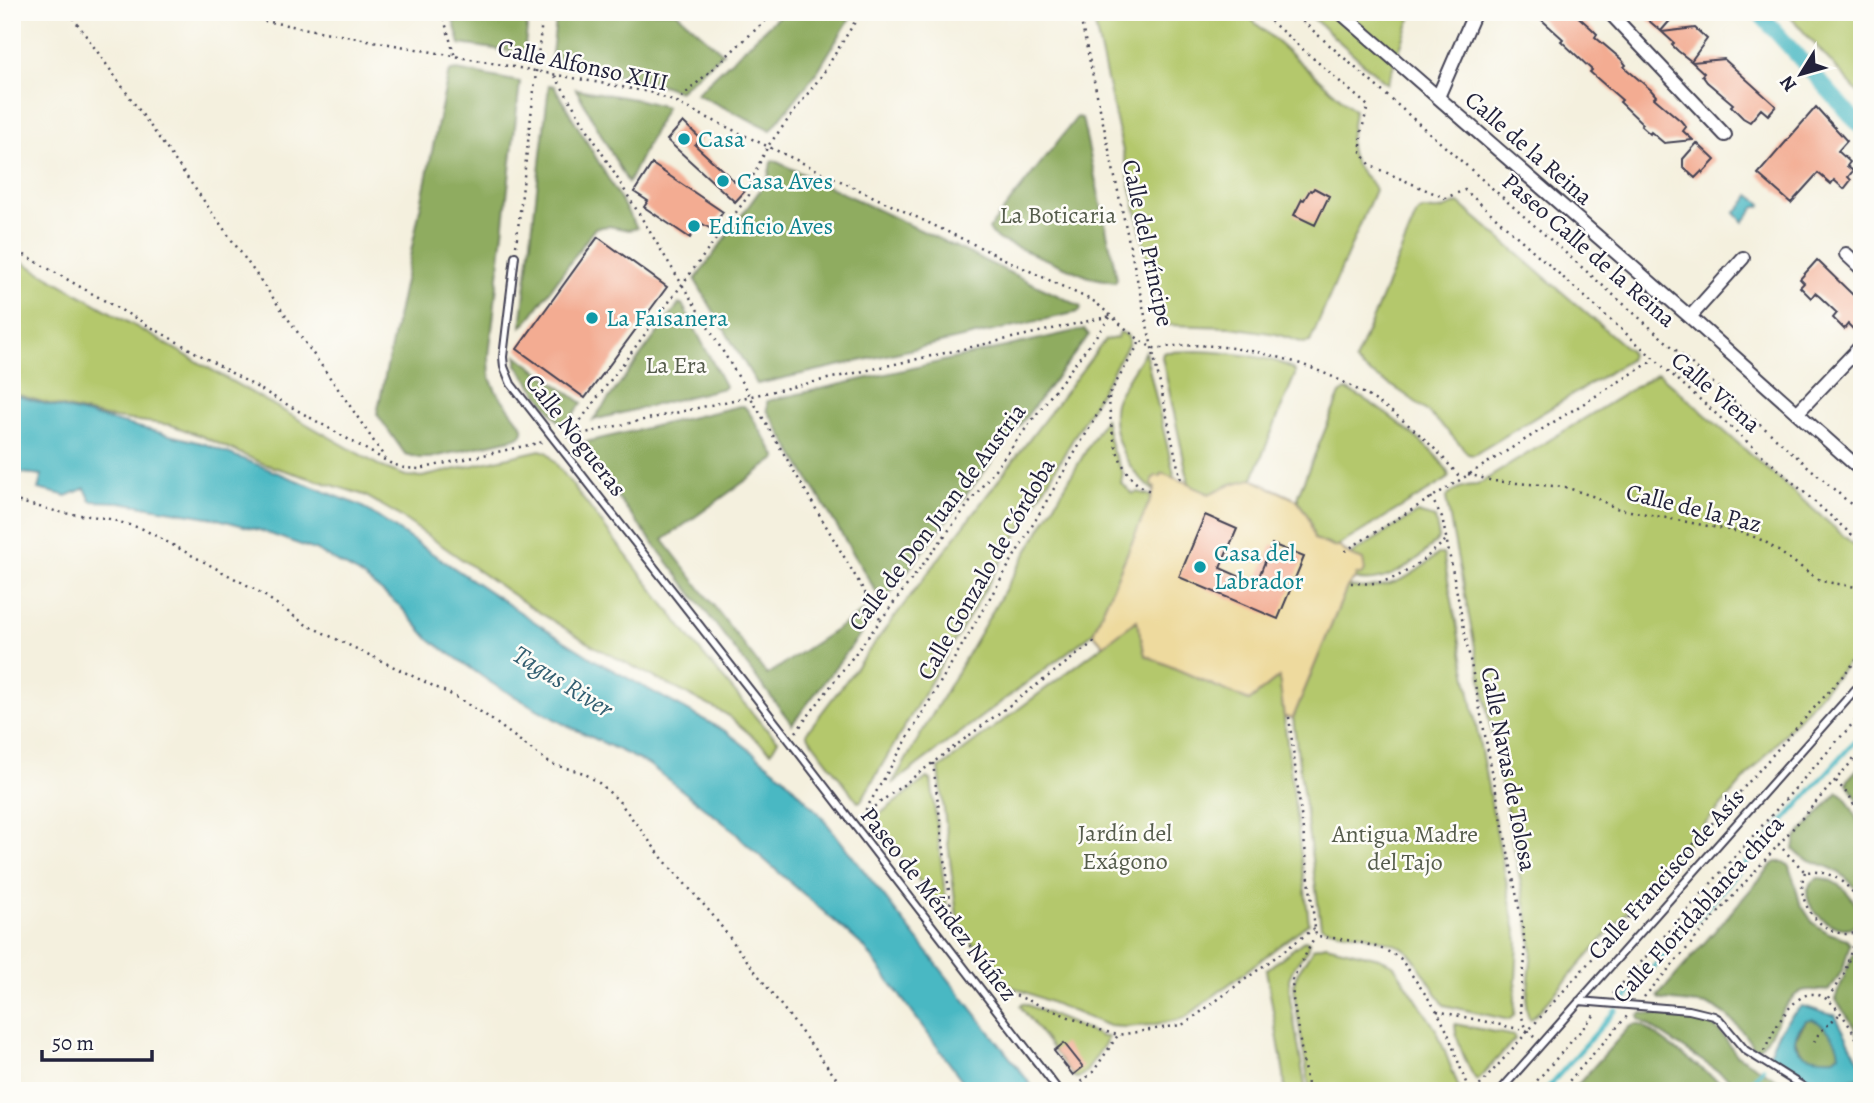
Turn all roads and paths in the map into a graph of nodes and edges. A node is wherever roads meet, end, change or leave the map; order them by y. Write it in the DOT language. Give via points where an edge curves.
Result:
graph roads {
  1 [pos="69,12"];
  2 [pos="216,12"];
  3 [pos="442,12"];
  4 [pos="543,12"];
  5 [pos="775,12"];
  6 [pos="861,12"];
  7 [pos="1079,12"];
  8 [pos="1260,12"];
  9 [pos="1292,12"];
  10 [pos="1340,12"];
  11 [pos="1475,12"];
  12 [pos="1609,12"];
  13 [pos="455,57"];
  14 [pos="536,71"];
  15 [pos="555,75"];
  16 [pos="1438,97"];
  17 [pos="677,103"];
  18 [pos="1725,135"];
  19 [pos="768,146"];
  20 [pos="12,248"];
  21 [pos="1846,254"];
  22 [pos="515,256"];
  23 [pos="1743,258"];
  24 [pos="1862,269"];
  25 [pos="682,284"];
  26 [pos="1112,315"];
  27 [pos="1690,317"];
  28 [pos="1141,340"];
  29 [pos="1862,345"];
  30 [pos="1153,348"];
  31 [pos="1654,360"];
  32 [pos="750,396"];
  33 [pos="1109,396"];
  34 [pos="1797,413"];
  35 [pos="568,437"];
  36 [pos="554,440"];
  37 [pos="390,463"];
  38 [pos="1862,471"];
  39 [pos="1468,474"];
  40 [pos="1461,479"];
  41 [pos="1181,481"];
  42 [pos="1153,493"];
  43 [pos="1431,497"];
  44 [pos="12,500"];
  45 [pos="1862,514"];
  46 [pos="1447,540"];
  47 [pos="1862,544"];
  48 [pos="1345,551"];
  49 [pos="1351,583"];
  50 [pos="1862,588"];
  51 [pos="881,620"];
  52 [pos="1098,639"];
  53 [pos="1862,654"];
  54 [pos="1862,682"];
  55 [pos="1862,713"];
  56 [pos="1289,717"];
  57 [pos="789,740"];
  58 [pos="1862,750"];
  59 [pos="933,763"];
  60 [pos="1835,780"];
  61 [pos="1862,822"];
  62 [pos="1778,844"];
  63 [pos="1805,872"];
  64 [pos="1862,906"];
  65 [pos="1315,928"];
  66 [pos="1862,931"];
  67 [pos="1316,936"];
  68 [pos="1828,998"];
  69 [pos="1579,1001"];
  70 [pos="1605,1004"];
  71 [pos="1635,1006"];
  72 [pos="1437,1011"];
  73 [pos="1839,1015"];
  74 [pos="1528,1031"];
  75 [pos="1118,1035"];
  76 [pos="1814,1042"];
  77 [pos="1541,1044"];
  78 [pos="1862,1050"];
  79 [pos="1760,1061"];
  80 [pos="846,1091"];
  81 [pos="1059,1091"];
  82 [pos="1071,1091"];
  83 [pos="1308,1091"];
  84 [pos="1469,1091"];
  85 [pos="1475,1091"];
  86 [pos="1500,1091"];
  87 [pos="1528,1091"];
  88 [pos="1560,1091"];
  89 [pos="1810,1091"];
  1 -- 37 [label="path"];
  2 -- 13 [label="path, Calle Alfonso XIII"];
  3 -- 13 [label="path"];
  4 -- 14 [label="path"];
  5 -- 17 [label="path"];
  6 -- 19 [label="path" via="822,75"];
  7 -- 30 [label="path, Calle del Príncipe"];
  8 -- 31 [label="path, Calle Viena" via="1368,106 1361,152 1371,166 1445,198 1465,190"];
  9 -- 45 [label="path, Paseo Calle de la Reina"];
  10 -- 16 [label="street, Calle de la Reina"];
  11 -- 16 [label="street"];
  12 -- 18 [label="street"];
  13 -- 14 [label="path, Calle Alfonso XIII"];
  14 -- 15 [label="path, Calle Alfonso XIII"];
  14 -- 22 [label="path"];
  15 -- 17 [label="path, Calle Alfonso XIII"];
  15 -- 25 [label="path"];
  16 -- 27 [label="street, Calle de la Reina"];
  17 -- 19 [label="path, Calle Alfonso XIII"];
  19 -- 25 [label="path" via="749,195"];
  19 -- 26 [label="path, Calle Alfonso XIII" via="1095,302"];
  20 -- 37 [label="path"];
  21 -- 24 [label="street"];
  22 -- 36 [label="lane, Calle Nogueras" via="504,367 511,384"];
  23 -- 27 [label="street"];
  25 -- 32 [label="path"];
  25 -- 35 [label="path"];
  26 -- 28 [label="path, Calle Alfonso XIII"];
  26 -- 32 [label="path"];
  26 -- 51 [label="path, Calle de Don Juan de Austria"];
  27 -- 34 [label="street, Calle de la Reina"];
  28 -- 30 [label="path, Calle Alfonso XIII"];
  28 -- 33 [label="path, Calle Gonzalo de Córdoba"];
  29 -- 34 [label="street"];
  30 -- 40 [label="path" via="1238,349 1324,372 1400,417"];
  30 -- 41 [label="path, Calle del Príncipe"];
  31 -- 39 [label="path"];
  31 -- 47 [label="path, Calle Viena"];
  32 -- 35 [label="path"];
  32 -- 51 [label="path"];
  33 -- 42 [label="path" via="1109,415 1122,462 1135,482"];
  33 -- 59 [label="path, Calle Gonzalo de Córdoba" via="862,816"];
  34 -- 38 [label="street, Calle de la Reina"];
  35 -- 36 [label="path"];
  36 -- 37 [label="path" via="419,469"];
  36 -- 57 [label="lane, Calle Nogueras"];
  39 -- 40 [label="path"];
  39 -- 50 [label="path, Calle de la Paz" via="1493,481 1564,487 1615,508 1744,533 1764,541 1821,581"];
  40 -- 43 [label="path"];
  43 -- 46 [label="path, Calle Navas de Tolosa"];
  43 -- 48 [label="path"];
  44 -- 80 [label="path" via="143,529 258,591 305,624 453,696 551,764 584,773 599,783 711,913"];
  46 -- 49 [label="path" via="1398,576 1375,583"];
  46 -- 74 [label="path, Calle Navas de Tolosa" via="1523,928 1520,1012"];
  51 -- 57 [label="path, Calle de Don Juan de Austria"];
  52 -- 59 [label="path"];
  53 -- 74 [label="path"];
  54 -- 69 [label="lane, Calle Francisco de Asís"];
  55 -- 70 [label="path"];
  56 -- 65 [label="path"];
  57 -- 81 [label="lane, Paseo de Méndez Núñez"];
  58 -- 60 [label="path, Calle Floridablanca chica"];
  59 -- 75 [label="path" via="953,923 1003,990"];
  60 -- 61 [label="path"];
  60 -- 62 [label="path, Calle Floridablanca chica"];
  62 -- 63 [label="path"];
  62 -- 71 [label="path, Calle Floridablanca chica"];
  63 -- 64 [label="path" via="1838,878"];
  63 -- 66 [label="path" via="1803,896 1816,920 1839,933"];
  65 -- 67 [label="path"];
  65 -- 75 [label="path" via="1186,1023"];
  66 -- 68 [label="path"];
  67 -- 72 [label="path" via="1392,953"];
  67 -- 83 [label="path" via="1292,980"];
  68 -- 73 [label="path"];
  68 -- 79 [label="path" via="1804,995 1792,1005"];
  69 -- 70 [label="lane"];
  69 -- 77 [label="lane, Calle Francisco de Asís"];
  70 -- 71 [label="lane"];
  70 -- 87 [label="path"];
  71 -- 79 [label="lane" via="1713,1016"];
  71 -- 88 [label="path, Calle Floridablanca chica"];
  72 -- 74 [label="path"];
  72 -- 84 [label="path"];
  73 -- 76 [label="path"];
  73 -- 78 [label="path"];
  74 -- 77 [label="path"];
  74 -- 85 [label="path"];
  75 -- 82 [label="path" via="1093,1072"];
  77 -- 86 [label="lane, Calle Francisco de Asís"];
  79 -- 89 [label="lane"];
}
